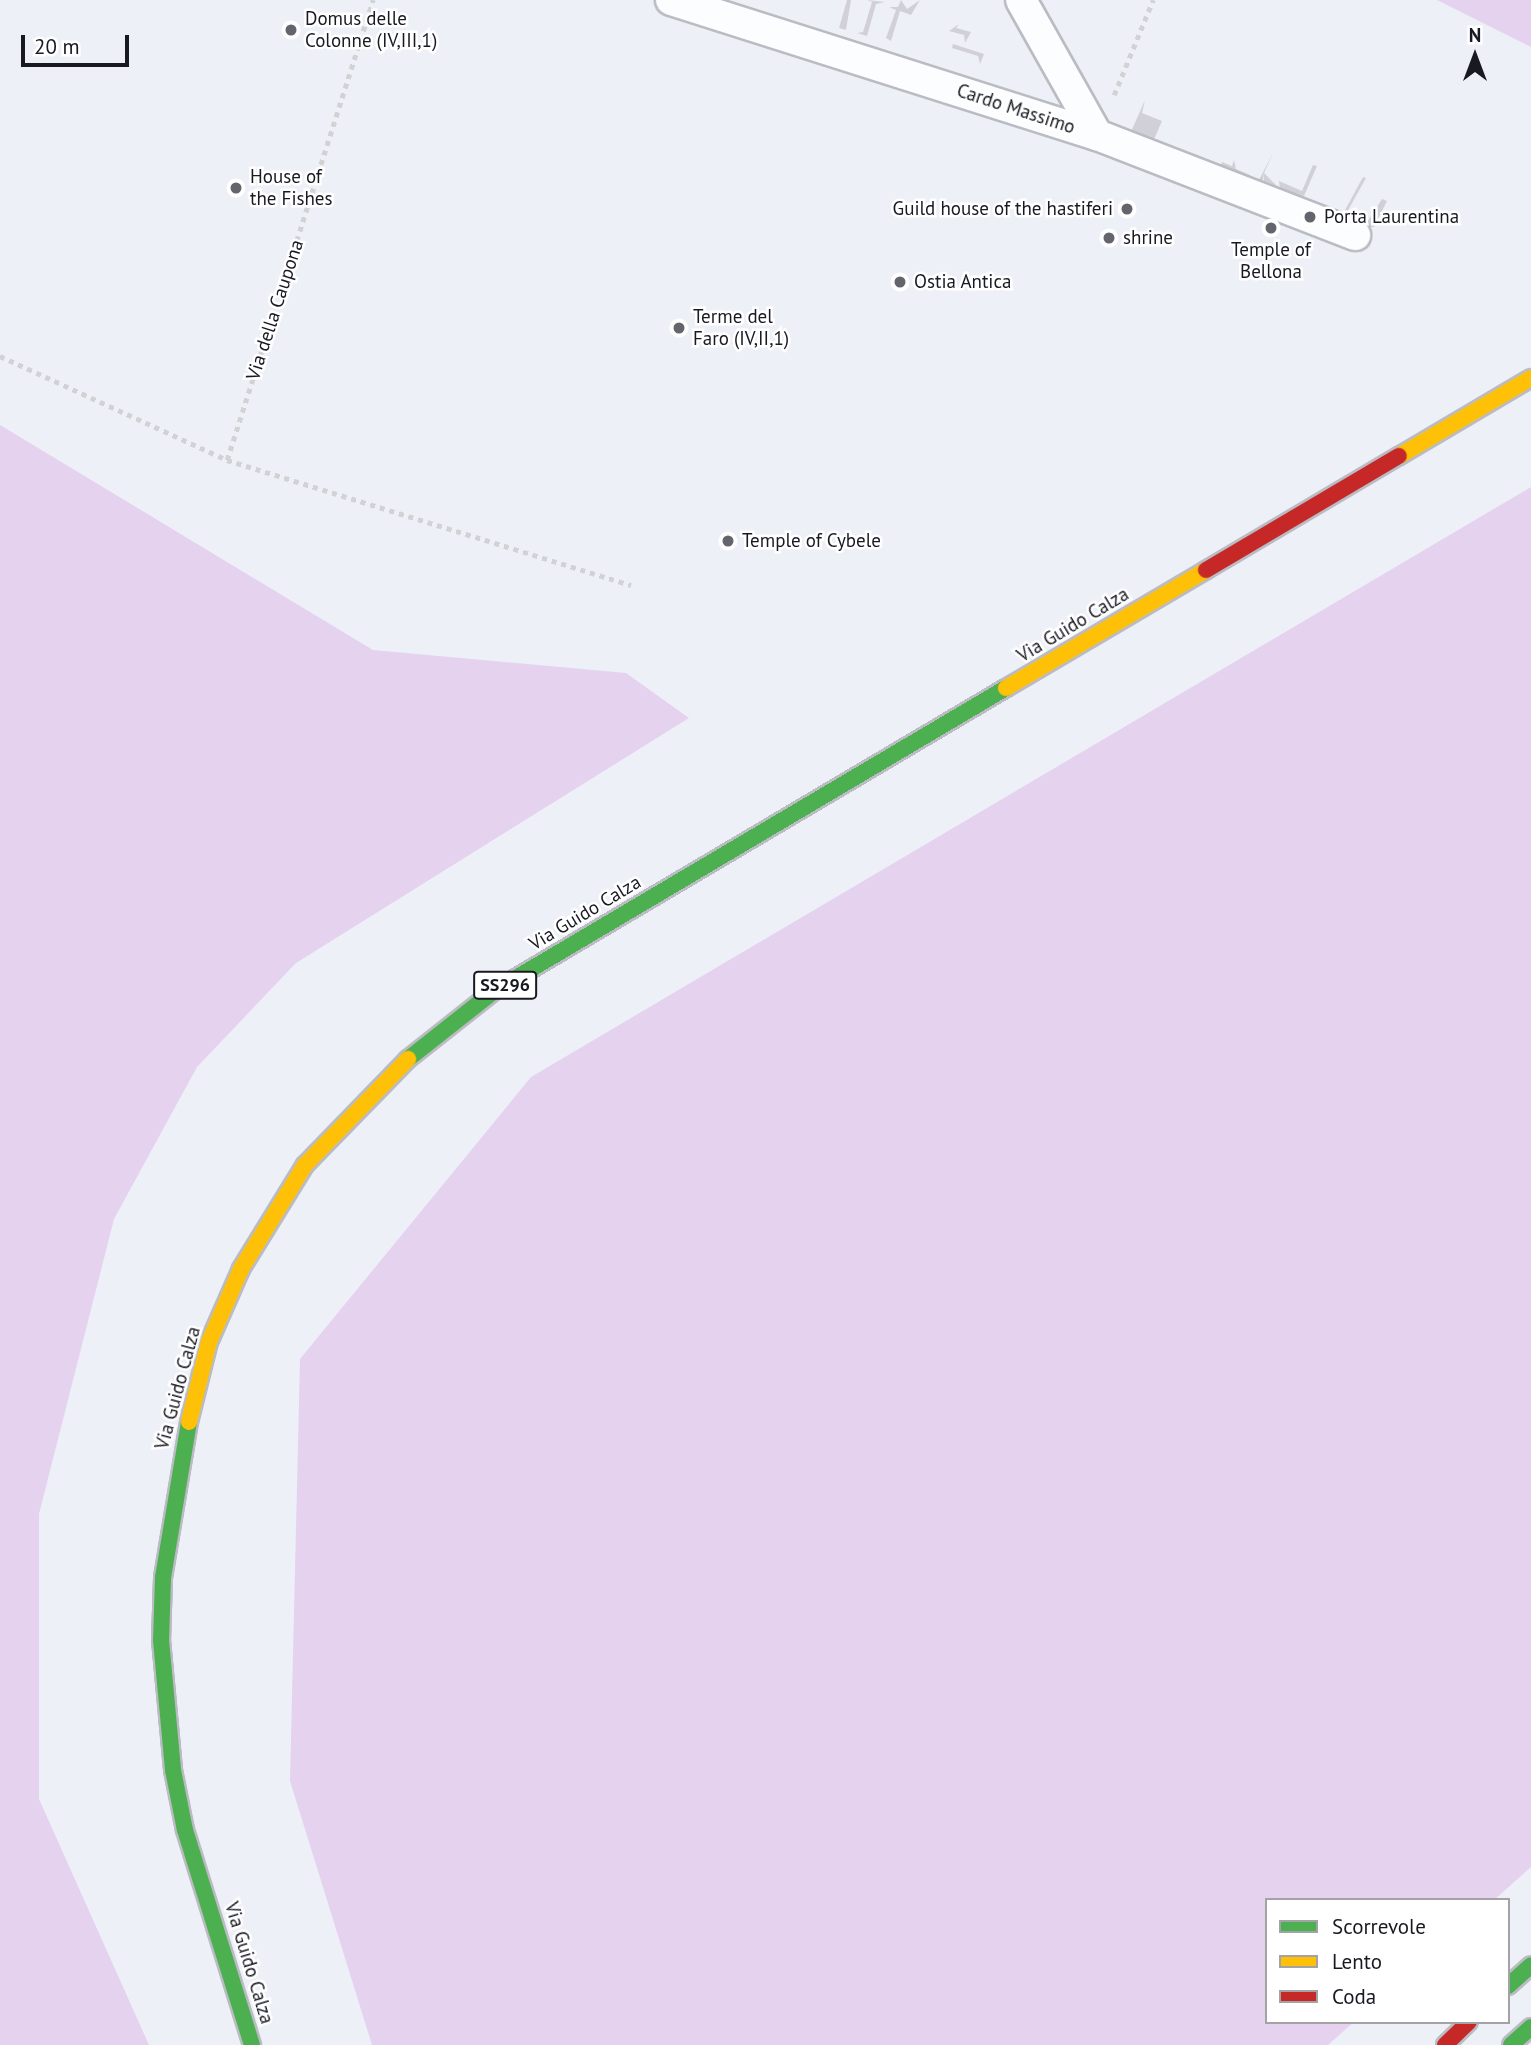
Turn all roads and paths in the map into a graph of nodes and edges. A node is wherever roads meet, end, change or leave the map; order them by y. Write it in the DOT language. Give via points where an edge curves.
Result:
graph roads {
  1 [pos="373,0"];
  2 [pos="671,0"];
  3 [pos="1021,0"];
  4 [pos="1153,0"];
  5 [pos="1097,135"];
  6 [pos="1354,234"];
  7 [pos="0,356"];
  8 [pos="1531,378"];
  9 [pos="227,460"];
  10 [pos="631,584"];
  11 [pos="1531,1965"];
  12 [pos="1510,1984"];
  13 [pos="1467,2024"];
  14 [pos="1531,2027"];
  15 [pos="252,2045"];
  16 [pos="1445,2045"];
  17 [pos="1511,2045"];
  1 -- 9 [label="path, Via della Caupona"];
  2 -- 5 [label="street, Cardo Massimo"];
  3 -- 5 [label="street"];
  4 -- 5 [label="path"];
  5 -- 6 [label="street, Cardo Massimo"];
  7 -- 9 [label="path"];
  8 -- 15 [label="main road, Via Guido Calza / SS296" via="494,992 412,1055 305,1165 241,1269 209,1342 181,1454 163,1578 161,1640 173,1770 186,1830"];
  9 -- 10 [label="path"];
  11 -- 12 [label="main road"];
  13 -- 16 [label="main road"];
  14 -- 17 [label="main road"];
}
